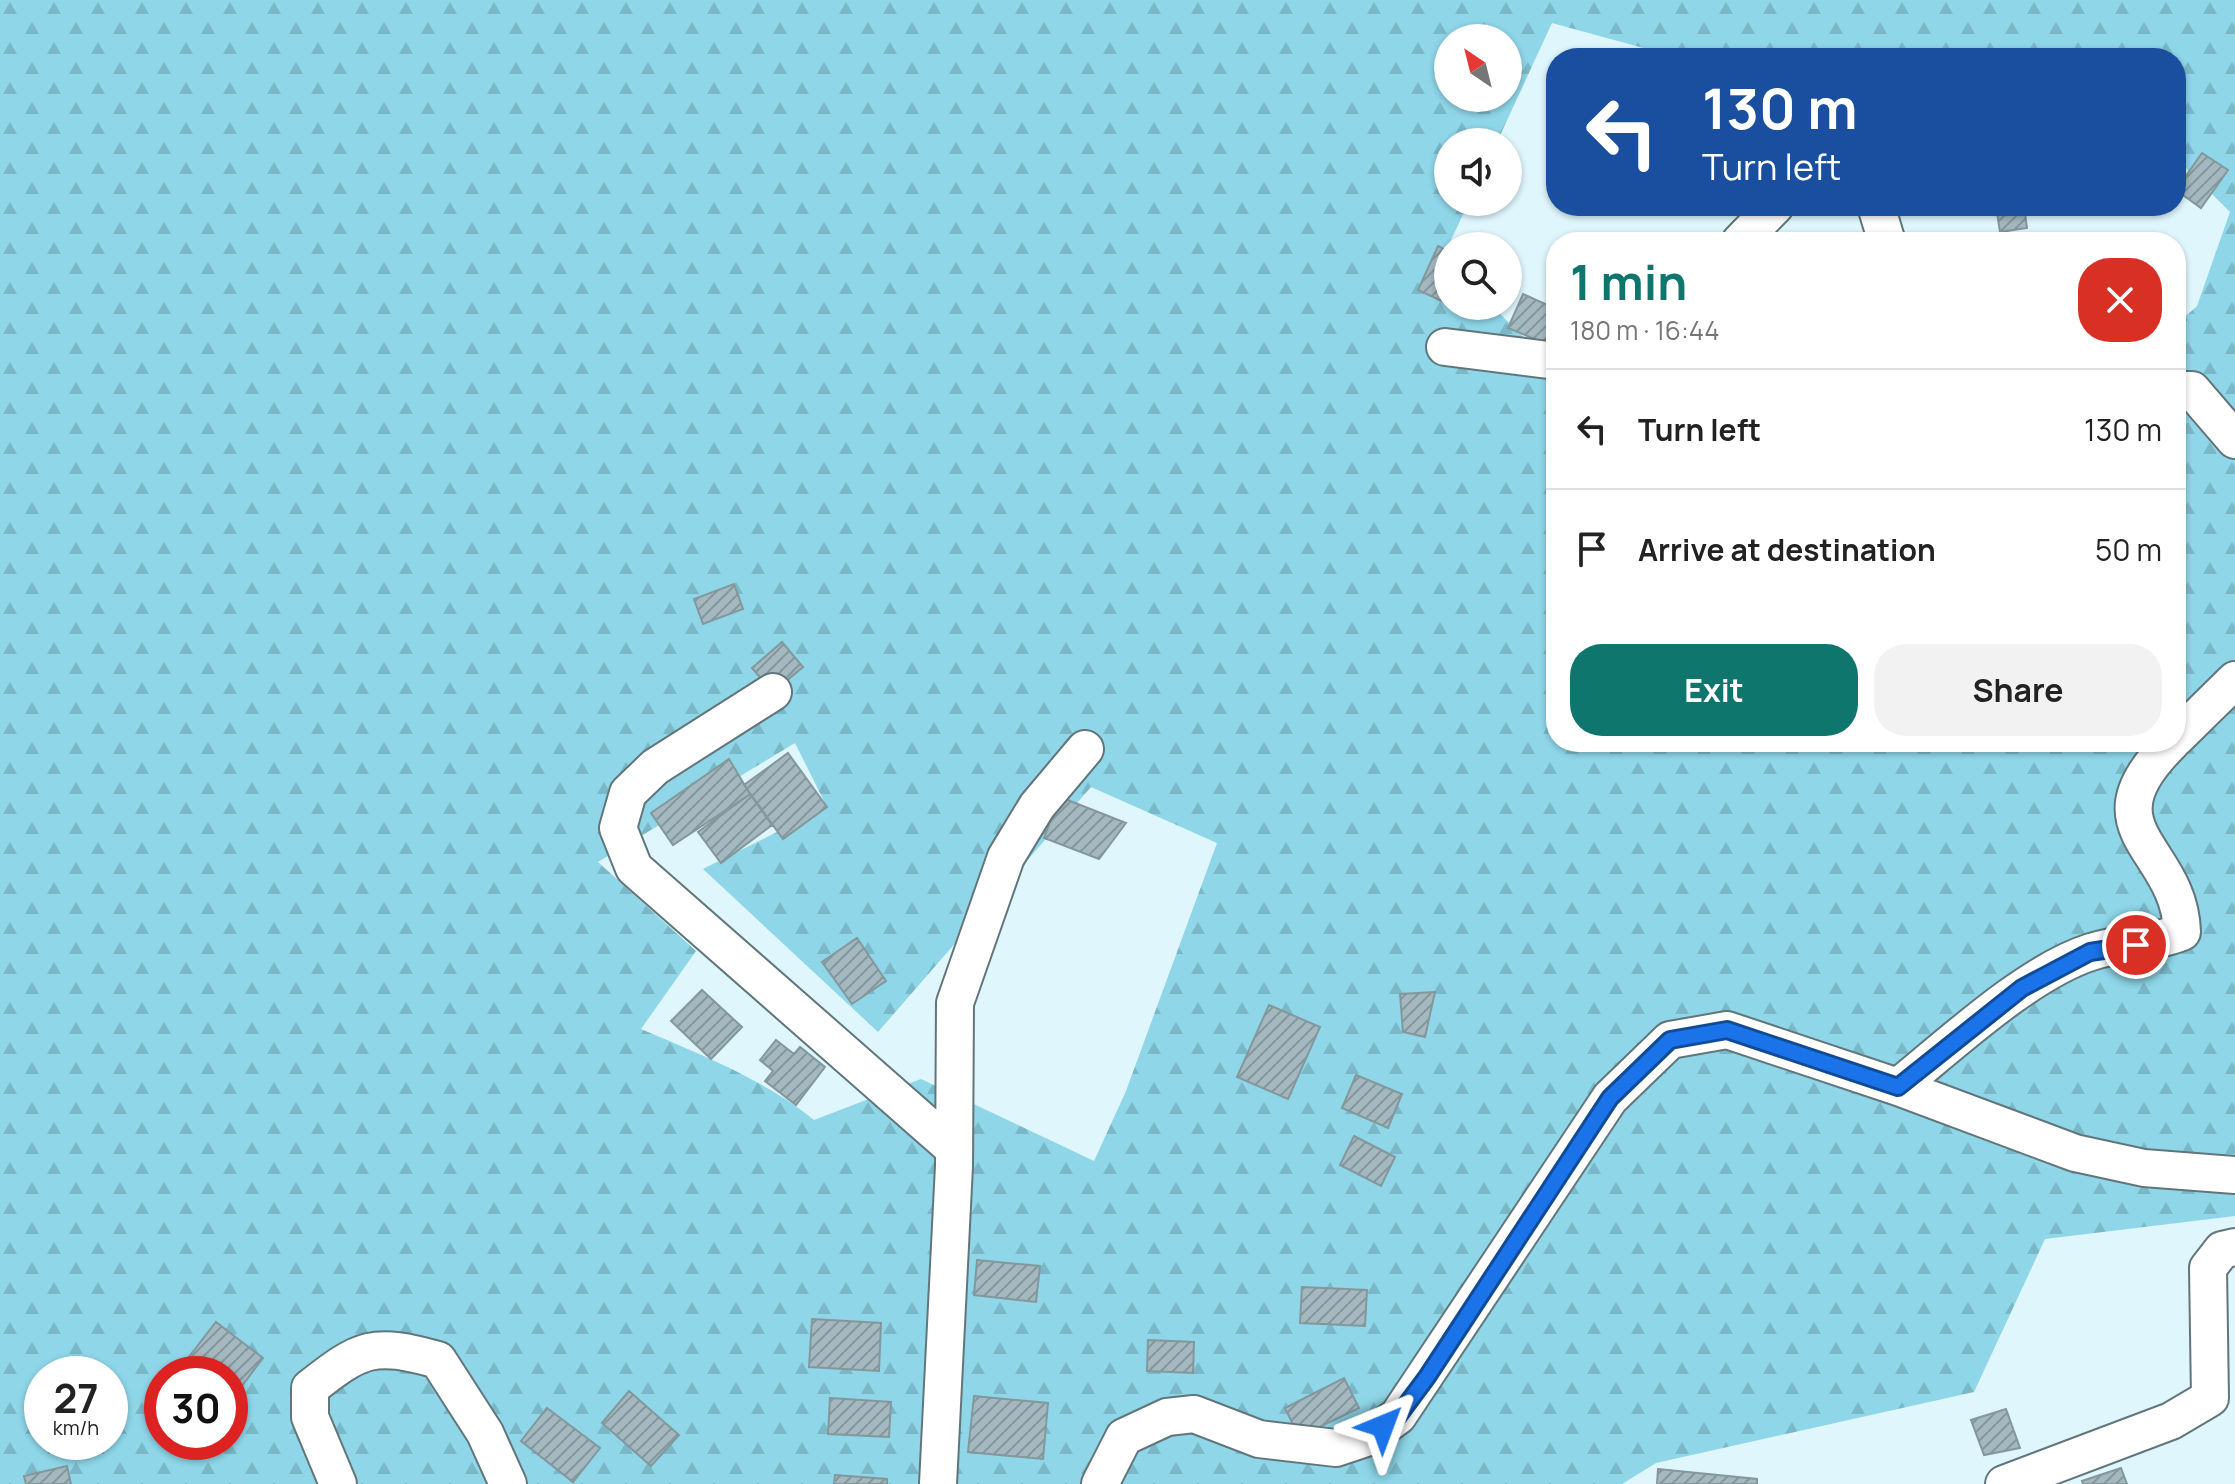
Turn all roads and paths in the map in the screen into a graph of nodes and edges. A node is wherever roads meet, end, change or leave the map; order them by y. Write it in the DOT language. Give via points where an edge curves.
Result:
graph roads {
  1 [pos="1765,216"];
  2 [pos="1750,232"];
  3 [pos="1445,347"];
  4 [pos="1546,360"];
  5 [pos="2186,390"];
  6 [pos="2235,440"];
  7 [pos="2235,680"];
  8 [pos="773,692"];
  9 [pos="2186,728"];
  10 [pos="1085,749"];
  11 [pos="2161,752"];
  12 [pos="1898,1087"];
  13 [pos="954,1149"];
  14 [pos="2235,1175"];
  15 [pos="2235,1247"];
  16 [pos="338,1484"];
  17 [pos="508,1484"];
  18 [pos="938,1484"];
  19 [pos="1100,1484"];
  20 [pos="2004,1484"];
  1 -- 2 [label="street"];
  3 -- 4 [label="street"];
  5 -- 6 [label="street" via="2192,390"];
  7 -- 9 [label="street"];
  8 -- 13 [label="street" via="655,767 628,793 618,828 634,868"];
  10 -- 13 [label="street" via="1037,806 1006,857 955,1003"];
  11 -- 12 [label="street" via="2133,792 2132,816 2181,911 2182,932 2090,952 2022,988"];
  12 -- 14 [label="street" via="2075,1153 2144,1168"];
  12 -- 19 [label="street" via="1727,1030 1670,1040 1610,1098 1398,1416 1369,1437 1336,1448 1259,1439 1194,1414 1167,1417 1124,1437"];
  13 -- 18 [label="street"];
  15 -- 20 [label="street" via="2222,1250 2208,1268 2210,1398 2171,1421"];
  16 -- 17 [label="street" via="310,1417 310,1388 348,1358 392,1347 438,1360 485,1433"];
}
